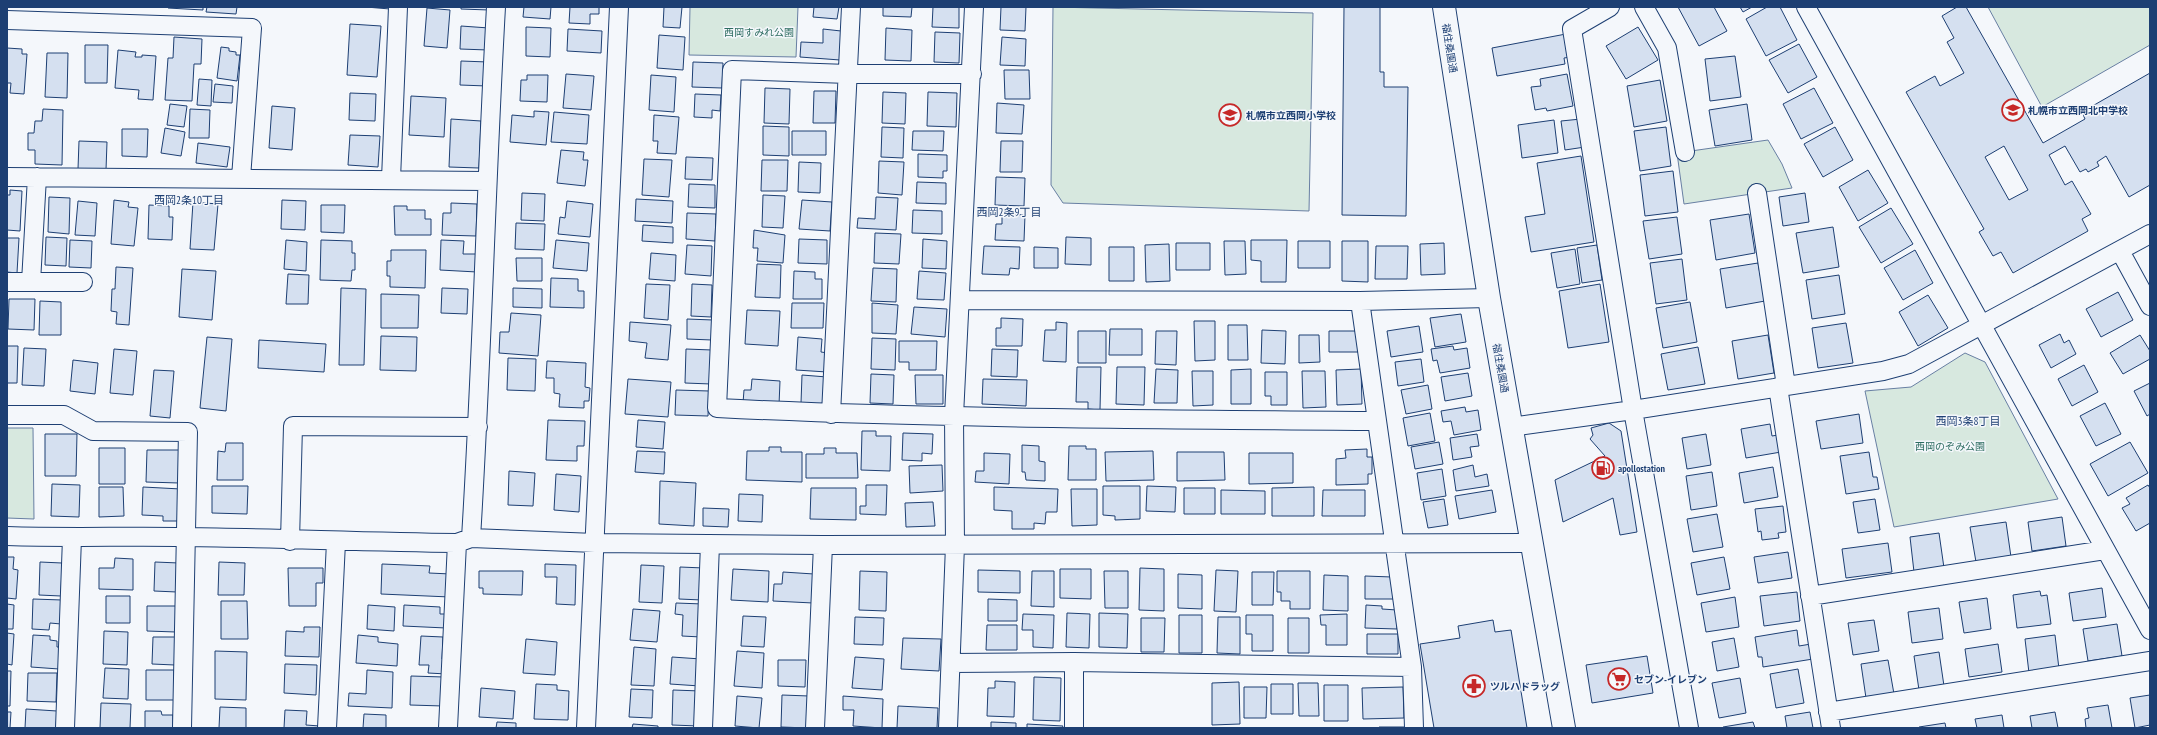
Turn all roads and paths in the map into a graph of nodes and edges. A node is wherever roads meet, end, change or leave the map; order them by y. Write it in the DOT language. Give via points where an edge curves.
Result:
graph roads {
  1 [pos="398,7"];
  2 [pos="496,7"];
  3 [pos="618,7"];
  4 [pos="851,7"];
  5 [pos="974,7"];
  6 [pos="1444,7"];
  7 [pos="1610,7"];
  8 [pos="1644,7"];
  9 [pos="1806,7"];
  10 [pos="28,14"];
  11 [pos="7,20"];
  12 [pos="848,74"];
  13 [pos="972,74"];
  14 [pos="1685,152"];
  15 [pos="7,176"];
  16 [pos="37,177"];
  17 [pos="240,178"];
  18 [pos="391,179"];
  19 [pos="486,181"];
  20 [pos="1757,193"];
  21 [pos="2150,234"];
  22 [pos="2120,251"];
  23 [pos="7,282"];
  24 [pos="31,282"];
  25 [pos="83,282"];
  26 [pos="1489,298"];
  27 [pos="961,300"];
  28 [pos="1360,301"];
  29 [pos="2150,306"];
  30 [pos="1982,324"];
  31 [pos="1782,387"];
  32 [pos="1634,410"];
  33 [pos="832,414"];
  34 [pos="7,415"];
  35 [pos="954,416"];
  36 [pos="1376,421"];
  37 [pos="478,427"];
  38 [pos="1511,427"];
  39 [pos="7,536"];
  40 [pos="186,537"];
  41 [pos="72,538"];
  42 [pos="290,541"];
  43 [pos="464,541"];
  44 [pos="336,542"];
  45 [pos="595,543"];
  46 [pos="1530,543"];
  47 [pos="710,544"];
  48 [pos="1394,544"];
  49 [pos="823,545"];
  50 [pos="955,545"];
  51 [pos="2105,550"];
  52 [pos="1810,596"];
  53 [pos="2150,630"];
  54 [pos="2150,661"];
  55 [pos="1074,662"];
  56 [pos="951,663"];
  57 [pos="1412,667"];
  58 [pos="1830,720"];
  59 [pos="65,728"];
  60 [pos="182,728"];
  61 [pos="327,728"];
  62 [pos="448,728"];
  63 [pos="586,728"];
  64 [pos="703,728"];
  65 [pos="815,728"];
  66 [pos="948,728"];
  67 [pos="1074,728"];
  68 [pos="1414,728"];
  69 [pos="1564,728"];
  70 [pos="1689,728"];
  1 -- 18 [label="street"];
  2 -- 19 [label="street"];
  3 -- 45 [label="street"];
  4 -- 12 [label="street"];
  5 -- 13 [label="street"];
  6 -- 26 [label="street, 福住桑園通"];
  7 -- 32 [label="street" via="1572,30"];
  8 -- 14 [label="street" via="1667,48"];
  9 -- 30 [label="street"];
  10 -- 11 [label="street"];
  10 -- 17 [label="street" via="252,28"];
  12 -- 13 [label="street"];
  12 -- 33 [label="street"];
  12 -- 33 [label="street" via="732,70 717,408"];
  13 -- 27 [label="street"];
  15 -- 16 [label="street"];
  16 -- 17 [label="street"];
  16 -- 24 [label="street"];
  17 -- 18 [label="street"];
  18 -- 19 [label="street"];
  19 -- 37 [label="street"];
  20 -- 31 [label="street"];
  21 -- 22 [label="street"];
  22 -- 29 [label="street"];
  22 -- 30 [label="street"];
  23 -- 24 [label="street"];
  24 -- 25 [label="street"];
  26 -- 28 [label="street"];
  26 -- 38 [label="street, 福住桑園通"];
  27 -- 28 [label="street"];
  27 -- 35 [label="street"];
  28 -- 36 [label="street"];
  30 -- 31 [label="street" via="1909,364 1883,371"];
  30 -- 51 [label="street"];
  31 -- 32 [label="street"];
  31 -- 52 [label="street"];
  32 -- 38 [label="street"];
  32 -- 70 [label="street"];
  33 -- 35 [label="street"];
  34 -- 40 [label="street" via="64,415 93,431 188,432"];
  35 -- 36 [label="street"];
  35 -- 50 [label="street"];
  36 -- 48 [label="street"];
  37 -- 42 [label="street" via="293,426"];
  37 -- 43 [label="street"];
  38 -- 46 [label="street, 福住桑園通"];
  39 -- 41 [label="street"];
  40 -- 41 [label="street"];
  40 -- 42 [label="street"];
  40 -- 60 [label="street"];
  41 -- 59 [label="street"];
  42 -- 44 [label="street"];
  43 -- 44 [label="street"];
  43 -- 45 [label="street"];
  43 -- 62 [label="street"];
  44 -- 61 [label="street"];
  45 -- 47 [label="street"];
  45 -- 63 [label="street"];
  46 -- 48 [label="street"];
  46 -- 69 [label="street, 福住桑園通"];
  47 -- 49 [label="street"];
  47 -- 64 [label="street"];
  48 -- 50 [label="street"];
  48 -- 57 [label="street"];
  49 -- 50 [label="street"];
  49 -- 65 [label="street"];
  50 -- 56 [label="street"];
  51 -- 52 [label="street"];
  51 -- 53 [label="street"];
  52 -- 58 [label="street"];
  54 -- 58 [label="street"];
  55 -- 56 [label="street"];
  55 -- 57 [label="street"];
  55 -- 67 [label="street"];
  56 -- 66 [label="street"];
  57 -- 68 [label="street"];
}
